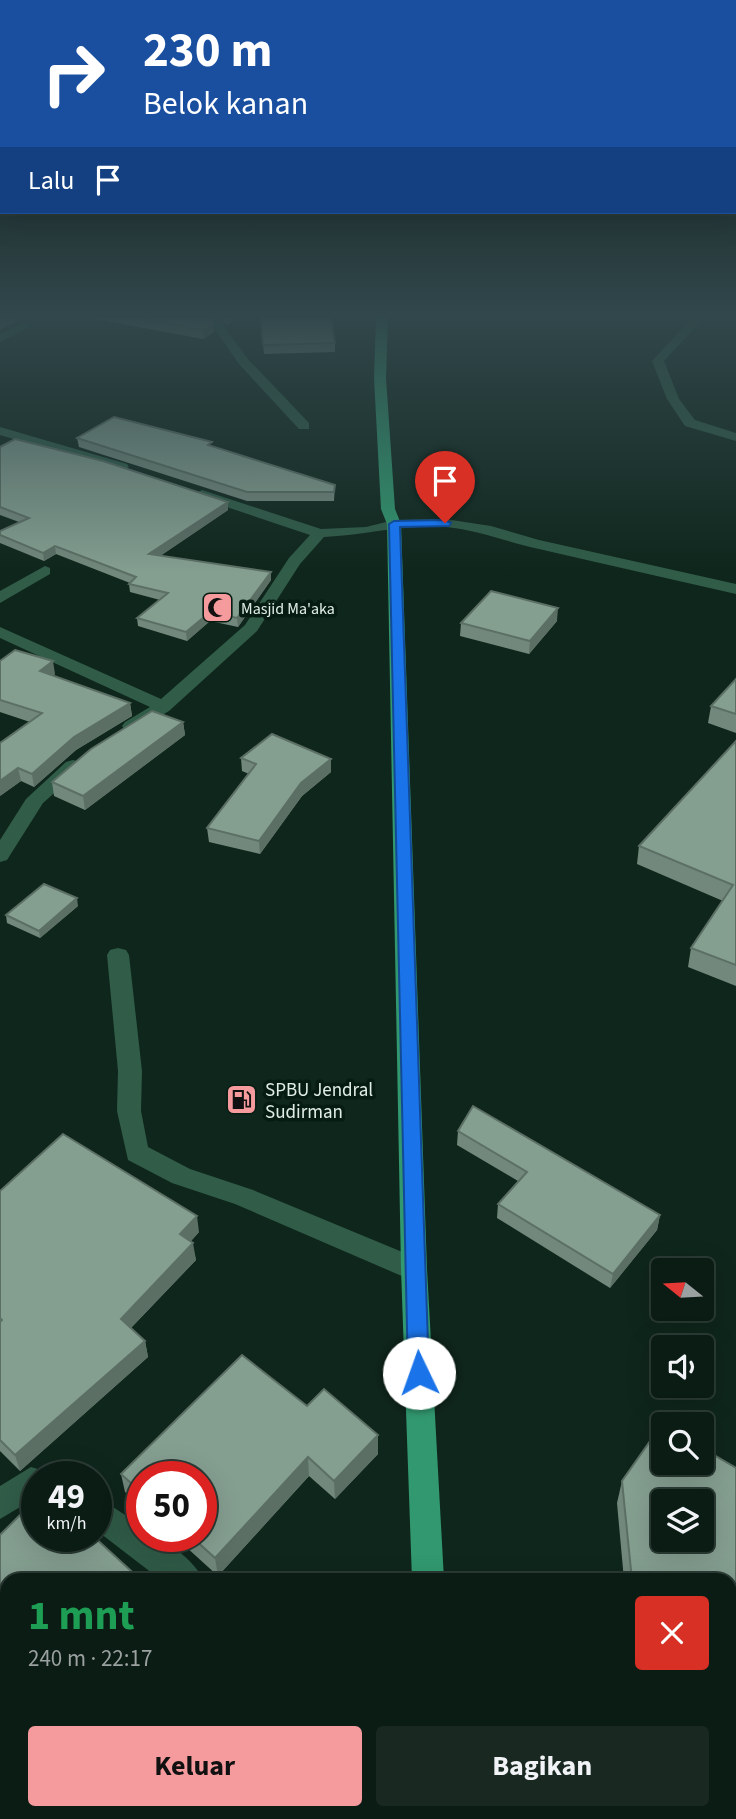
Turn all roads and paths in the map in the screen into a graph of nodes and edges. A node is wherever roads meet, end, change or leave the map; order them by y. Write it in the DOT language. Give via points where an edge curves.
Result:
graph roads {
  1 [pos="282,403"];
  2 [pos="382,403"];
  3 [pos="676,403"];
  4 [pos="304,426"];
  5 [pos="0,431"];
  6 [pos="736,437"];
  7 [pos="134,471"];
  8 [pos="183,488"];
  9 [pos="394,524"];
  10 [pos="320,533"];
  11 [pos="45,571"];
  12 [pos="736,589"];
  13 [pos="0,598"];
  14 [pos="0,632"];
  15 [pos="163,707"];
  16 [pos="118,735"];
  17 [pos="84,756"];
  18 [pos="0,856"];
  19 [pos="118,955"];
  20 [pos="414,1269"];
  21 [pos="21,1489"];
  22 [pos="0,1504"];
  23 [pos="112,1523"];
  24 [pos="178,1573"];
  25 [pos="428,1573"];
  1 -- 4 [label="street"];
  2 -- 9 [label="main road" via="388,509"];
  3 -- 6 [label="street" via="690,423"];
  5 -- 7 [label="street"];
  8 -- 10 [label="street"];
  9 -- 10 [label="street" via="366,531"];
  9 -- 12 [label="street" via="445,523 491,530"];
  9 -- 20 [label="main road"];
  10 -- 15 [label="street" via="293,561 251,628"];
  11 -- 13 [label="street"];
  14 -- 15 [label="street"];
  15 -- 16 [label="street"];
  17 -- 18 [label="street" via="36,799"];
  19 -- 20 [label="street" via="136,1153 181,1176 244,1197"];
  20 -- 25 [label="main road"];
  21 -- 22 [label="street"];
  23 -- 24 [label="street"];
}
